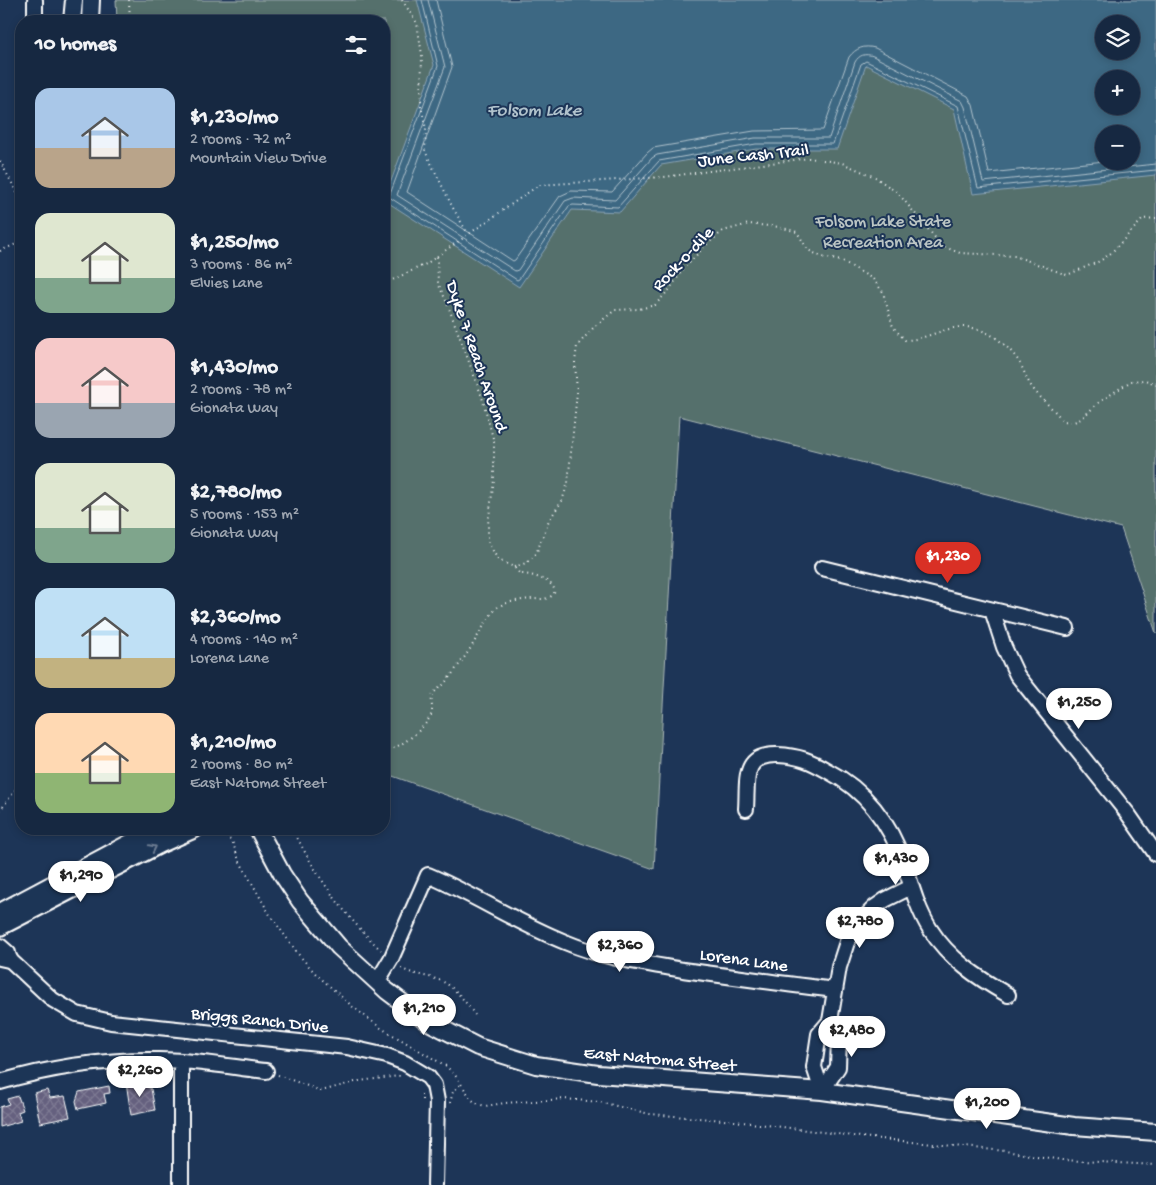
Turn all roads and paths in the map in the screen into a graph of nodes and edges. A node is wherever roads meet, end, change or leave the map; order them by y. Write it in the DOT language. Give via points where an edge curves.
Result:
graph roads {
  1 [pos="35,0"];
  2 [pos="74,0"];
  3 [pos="91,0"];
  4 [pos="129,0"];
  5 [pos="402,0"];
  6 [pos="35,15"];
  7 [pos="73,15"];
  8 [pos="90,15"];
  9 [pos="130,15"];
  10 [pos="0,161"];
  11 [pos="15,189"];
  12 [pos="1156,218"];
  13 [pos="468,234"];
  14 [pos="15,244"];
  15 [pos="0,251"];
  16 [pos="437,256"];
  17 [pos="390,281"];
  18 [pos="1156,384"];
  19 [pos="514,567"];
  20 [pos="822,568"];
  21 [pos="992,610"];
  22 [pos="1067,628"];
  23 [pos="390,748"];
  24 [pos="15,790"];
  25 [pos="746,809"];
  26 [pos="0,811"];
  27 [pos="145,835"];
  28 [pos="181,835"];
  29 [pos="261,835"];
  30 [pos="297,835"];
  31 [pos="1156,854"];
  32 [pos="911,887"];
  33 [pos="0,912"];
  34 [pos="0,927"];
  35 [pos="0,946"];
  36 [pos="5,958"];
  37 [pos="391,959"];
  38 [pos="377,982"];
  39 [pos="834,990"];
  40 [pos="1008,995"];
  41 [pos="476,1015"];
  42 [pos="830,1021"];
  43 [pos="181,1061"];
  44 [pos="266,1071"];
  45 [pos="406,1078"];
  46 [pos="0,1082"];
  47 [pos="461,1084"];
  48 [pos="422,1089"];
  49 [pos="822,1091"];
  50 [pos="422,1102"];
  51 [pos="450,1104"];
  52 [pos="1156,1132"];
  53 [pos="181,1185"];
  54 [pos="435,1185"];
  1 -- 6 [label="street"];
  2 -- 7 [label="main road"];
  3 -- 8 [label="main road"];
  4 -- 9 [label="path"];
  5 -- 13 [label="path" via="417,23 422,55 421,106 426,128 425,151"];
  10 -- 11 [label="path"];
  12 -- 13 [label="path, June Cash Trail" via="1143,219 1100,262 1067,275 1015,256 960,253 942,246 898,193 875,177 842,163 809,158 664,177 539,185"];
  13 -- 16 [label="path, June Cash Trail"];
  14 -- 15 [label="path"];
  16 -- 17 [label="path, June Cash Trail"];
  16 -- 19 [label="path, Dyke 7 Reach Around" via="438,283 482,397 494,442 488,542 498,560"];
  18 -- 19 [label="path, Rock-o-dile" via="1145,380 1131,381 1081,419 1074,422 1063,420 1034,391 1018,360 999,340 981,329 961,327 905,340 893,327 883,292 873,279 842,261 808,250 797,232 749,224 723,231 705,246 655,305 614,310 577,346 574,362 577,392 568,483 536,554 526,563"];
  19 -- 23 [label="path, Dyke 7 Reach Around" via="520,574 531,574 549,582 554,593 544,599 499,606 454,672 433,694 432,713 422,727 404,742"];
  20 -- 21 [label="street"];
  21 -- 22 [label="street"];
  21 -- 31 [label="street" via="1004,647 1018,675"];
  24 -- 26 [label="path"];
  25 -- 32 [label="street" via="748,771 752,763 760,756 795,755 835,774 868,800 890,832"];
  27 -- 33 [label="main road"];
  34 -- 28 [label="main road, one-way"];
  29 -- 38 [label="main road, East Natoma Street" via="300,901 339,947"];
  30 -- 37 [label="path" via="335,900"];
  32 -- 39 [label="street" via="885,900 853,931 842,954"];
  32 -- 40 [label="street" via="930,930 944,946 979,979"];
  35 -- 36 [label="street, Briggs Ranch Drive" via="8,953"];
  36 -- 54 [label="street, Briggs Ranch Drive" via="53,1000 77,1014 111,1022 347,1047 405,1063 434,1084 437,1101"];
  37 -- 38 [label="street"];
  37 -- 39 [label="street, Lorena Lane" via="428,875 461,889 536,930 597,954"];
  37 -- 41 [label="path" via="404,970 451,986"];
  38 -- 49 [label="main road, East Natoma Street" via="427,1021 478,1047 536,1065 598,1074"];
  39 -- 42 [label="street"];
  42 -- 49 [label="street" via="819,1034 814,1067"];
  42 -- 49 [label="street" via="839,1038 838,1067"];
  43 -- 44 [label="street"];
  43 -- 46 [label="street" via="93,1062"];
  43 -- 53 [label="street"];
  44 -- 45 [label="path" via="321,1091 359,1081"];
  47 -- 51 [label="path" via="453,1092"];
  48 -- 50 [label="path"];
  49 -- 52 [label="main road, East Natoma Street" via="1074,1126"];
}
